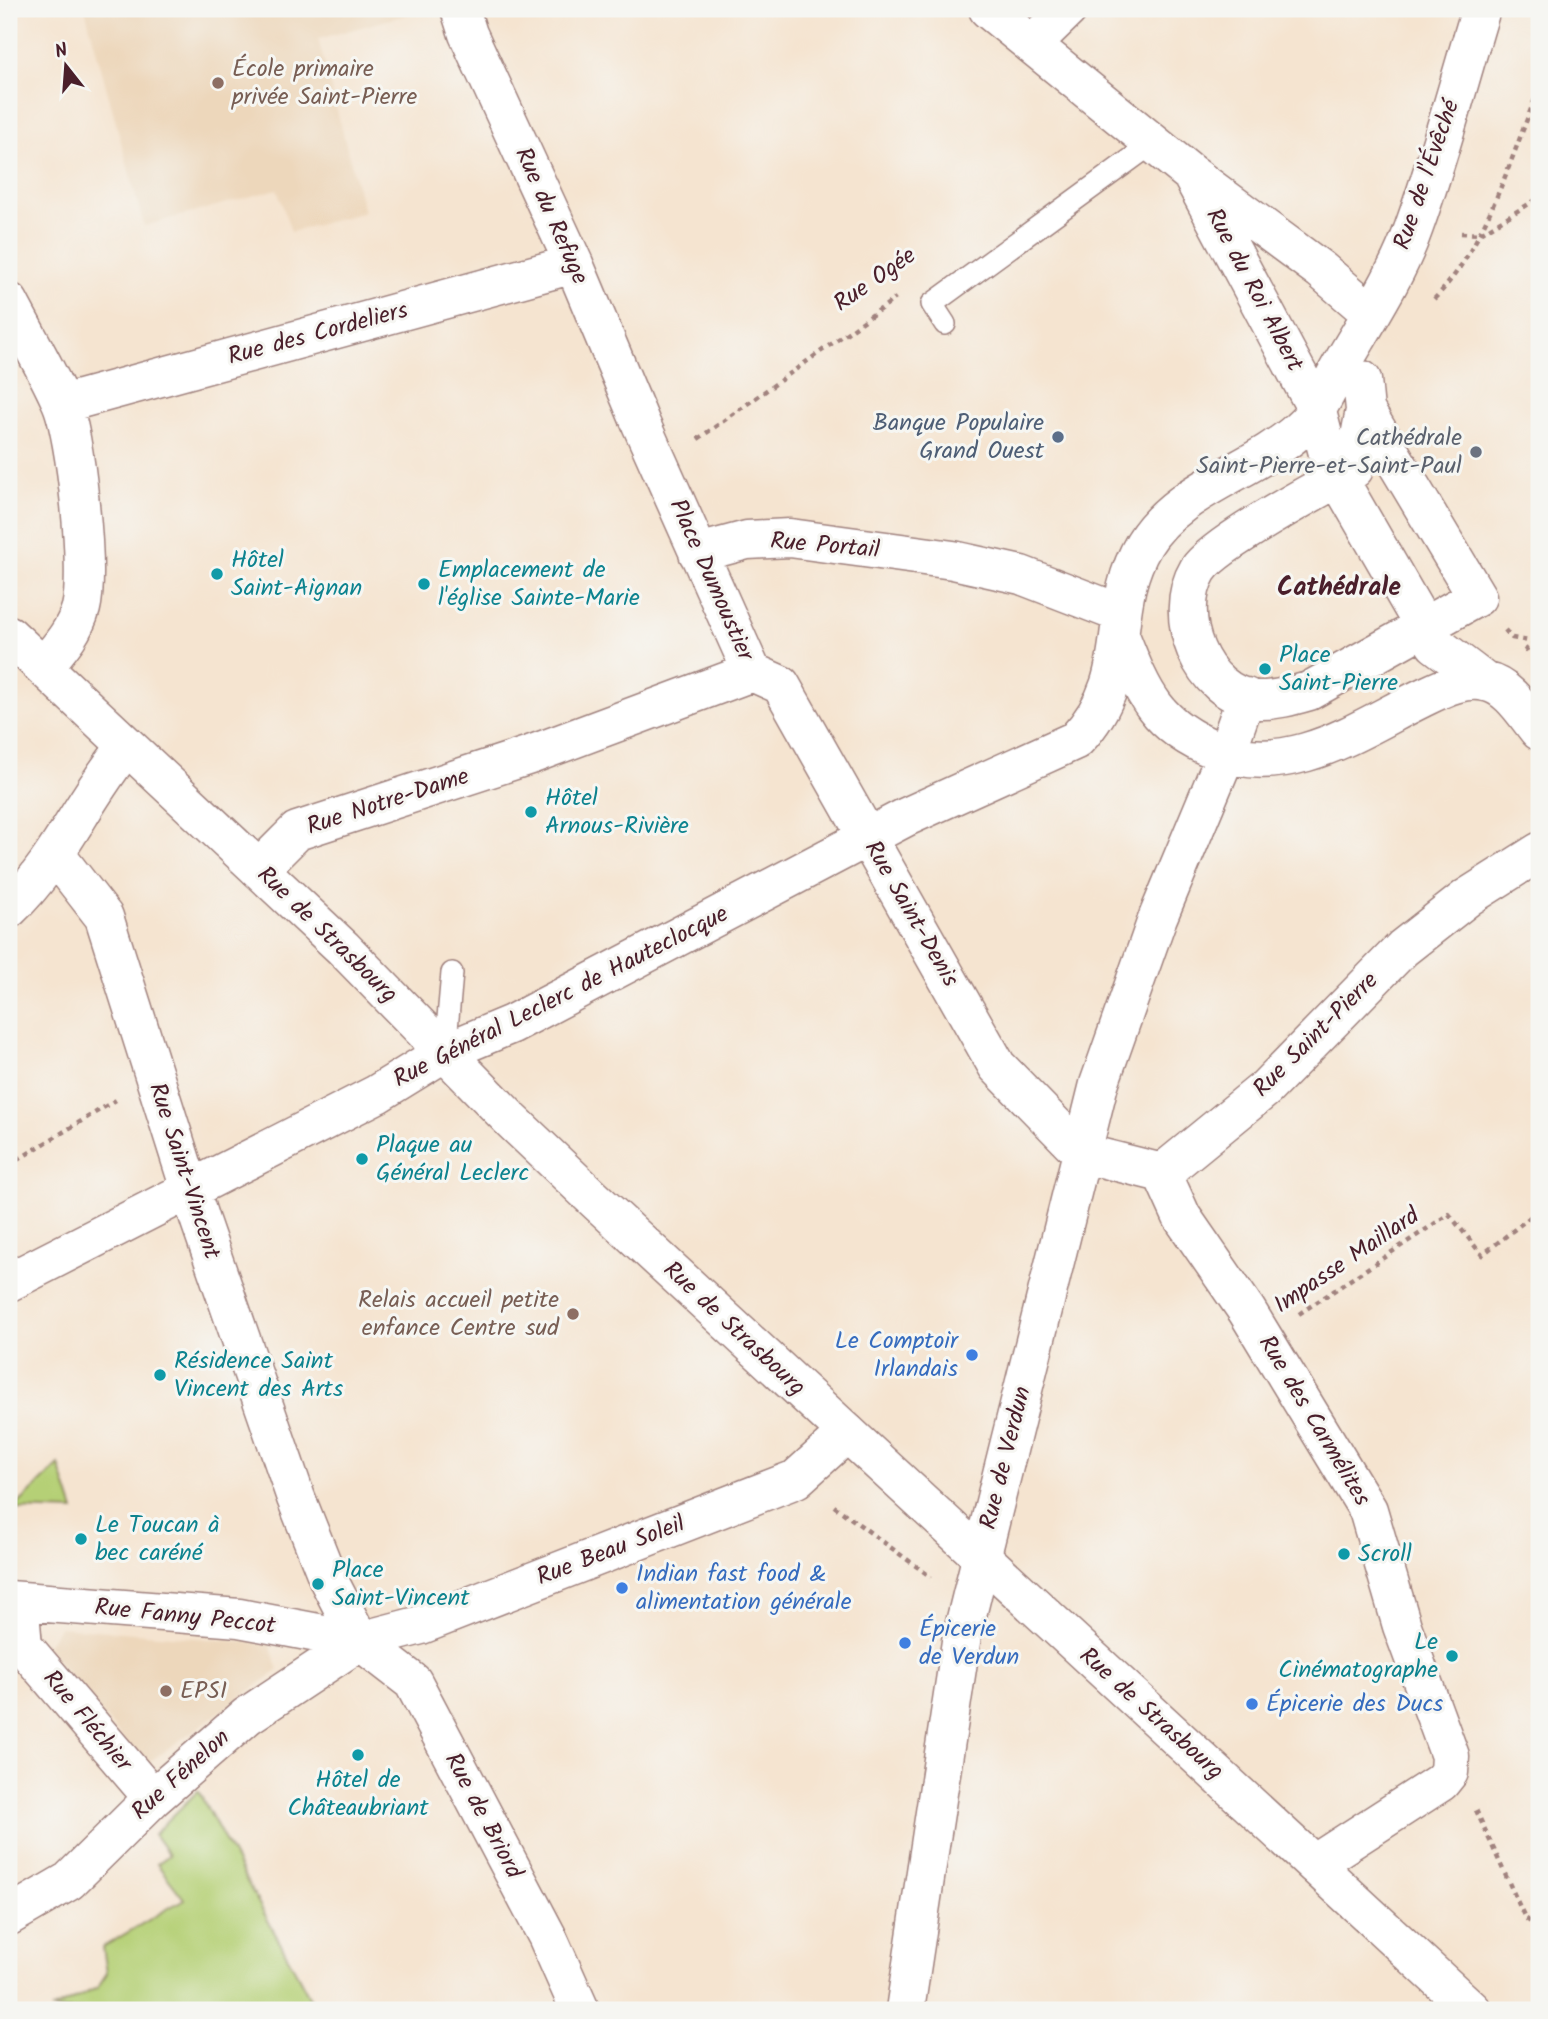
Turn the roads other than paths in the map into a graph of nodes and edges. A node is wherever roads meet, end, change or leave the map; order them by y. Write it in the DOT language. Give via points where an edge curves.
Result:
graph roads {
  1 [pos="460,9"];
  2 [pos="988,9"];
  3 [pos="1068,9"];
  4 [pos="1481,9"];
  5 [pos="1032,44"];
  6 [pos="1153,143"];
  7 [pos="1191,174"];
  8 [pos="574,264"];
  9 [pos="9,302"];
  10 [pos="1371,313"];
  11 [pos="945,324"];
  12 [pos="62,404"];
  13 [pos="1316,408"];
  14 [pos="641,424"];
  15 [pos="1338,478"];
  16 [pos="698,553"];
  17 [pos="1122,626"];
  18 [pos="1424,627"];
  19 [pos="9,635"];
  20 [pos="44,666"];
  21 [pos="752,672"];
  22 [pos="1485,682"];
  23 [pos="1246,697"];
  24 [pos="1539,731"];
  25 [pos="126,747"];
  26 [pos="1226,754"];
  27 [pos="530,755"];
  28 [pos="868,837"];
  29 [pos="1539,852"];
  30 [pos="55,854"];
  31 [pos="259,869"];
  32 [pos="9,909"];
  33 [pos="452,973"];
  34 [pos="445,1052"];
  35 [pos="1082,1153"];
  36 [pos="1162,1173"];
  37 [pos="190,1189"];
  38 [pos="9,1282"];
  39 [pos="847,1433"];
  40 [pos="981,1560"];
  41 [pos="14,1600"];
  42 [pos="360,1642"];
  43 [pos="153,1798"];
  44 [pos="1314,1864"];
  45 [pos="9,1916"];
  46 [pos="580,2010"];
  47 [pos="905,2010"];
  48 [pos="1472,2010"];
  1 -- 8 [label="street, Rue du Refuge"];
  2 -- 5 [label="street, Rue du Roi Albert"];
  3 -- 5 [label="street"];
  4 -- 10 [label="street, Rue de l'Évêché" via="1414,229"];
  5 -- 6 [label="street, Rue du Roi Albert"];
  6 -- 7 [label="street, Rue du Roi Albert"];
  6 -- 11 [label="lane" via="932,304"];
  7 -- 10 [label="street, Rue du Roi Albert"];
  7 -- 13 [label="street, Rue du Roi Albert"];
  8 -- 12 [label="street, Rue des Cordeliers"];
  8 -- 14 [label="street, Rue du Refuge"];
  9 -- 12 [label="street"];
  10 -- 13 [label="street, Rue de l'Évêché"];
  12 -- 20 [label="street" via="95,581 69,636"];
  13 -- 15 [label="street"];
  13 -- 17 [label="street" via="1302,428 1180,505 1161,522 1133,565"];
  14 -- 16 [label="street, Place Dumoustier"];
  15 -- 18 [label="street"];
  15 -- 18 [label="street" via="1354,469 1363,395 1484,606"];
  15 -- 23 [label="street" via="1240,536 1199,569 1187,609 1195,646 1213,677"];
  16 -- 17 [label="street, Rue Portail" via="747,540 790,538 953,560 1021,575"];
  16 -- 21 [label="street, Place Dumoustier"];
  17 -- 26 [label="street" via="1140,688 1154,709 1193,741"];
  17 -- 28 [label="street, Rue Général Leclerc de Hauteclocque" via="1111,685 1076,740"];
  18 -- 22 [label="street" via="1435,644"];
  18 -- 23 [label="street" via="1309,691 1284,698"];
  19 -- 20 [label="street, Rue de Strasbourg"];
  20 -- 25 [label="street, Rue de Strasbourg"];
  21 -- 27 [label="street, Place Dumoustier"];
  21 -- 28 [label="street, Rue Saint-Denis" via="781,685"];
  22 -- 24 [label="street" via="1504,691"];
  22 -- 26 [label="street" via="1456,683 1292,757 1267,760"];
  23 -- 26 [label="street"];
  25 -- 30 [label="street" via="99,780"];
  25 -- 31 [label="street, Rue de Strasbourg"];
  26 -- 35 [label="street, Rue de Verdun" via="1158,917 1099,1084"];
  27 -- 31 [label="street, Rue Notre-Dame" via="298,831"];
  28 -- 34 [label="street, Rue Général Leclerc de Hauteclocque" via="512,1024"];
  28 -- 35 [label="street, Rue Saint-Denis" via="997,1066"];
  29 -- 36 [label="street, Rue Saint-Pierre" via="1468,897 1403,947 1266,1088"];
  30 -- 32 [label="street"];
  30 -- 37 [label="street, Rue Saint-Vincent" via="104,917"];
  31 -- 34 [label="street, Rue de Strasbourg" via="372,975"];
  33 -- 34 [label="lane"];
  34 -- 37 [label="street, Rue Général Leclerc de Hauteclocque" via="377,1094"];
  34 -- 39 [label="street, Rue de Strasbourg" via="549,1156"];
  35 -- 36 [label="street"];
  35 -- 40 [label="street, Rue de Verdun"];
  36 -- 44 [label="street, Rue des Carmélites" via="1181,1217 1264,1338 1368,1510 1402,1626 1448,1748 1451,1767 1441,1782"];
  37 -- 38 [label="street, Rue Général Leclerc de Hauteclocque"];
  37 -- 42 [label="street, Rue Saint-Vincent" via="296,1498 328,1581"];
  39 -- 40 [label="street, Rue de Strasbourg"];
  39 -- 42 [label="street, Rue Beau Soleil" via="796,1479 421,1625"];
  40 -- 44 [label="street, Rue de Strasbourg"];
  40 -- 47 [label="street, Rue de Verdun" via="957,1664"];
  41 -- 42 [label="street, Rue Fanny Peccot" via="239,1618"];
  41 -- 43 [label="street, Rue Fléchier" via="23,1646"];
  42 -- 43 [label="street, Rue Fénelon" via="247,1716"];
  42 -- 46 [label="street, Rue de Briord" via="412,1682 547,1936"];
  43 -- 45 [label="street, Rue Fénelon" via="69,1881"];
  44 -- 48 [label="street, Rue de Strasbourg"];
}
